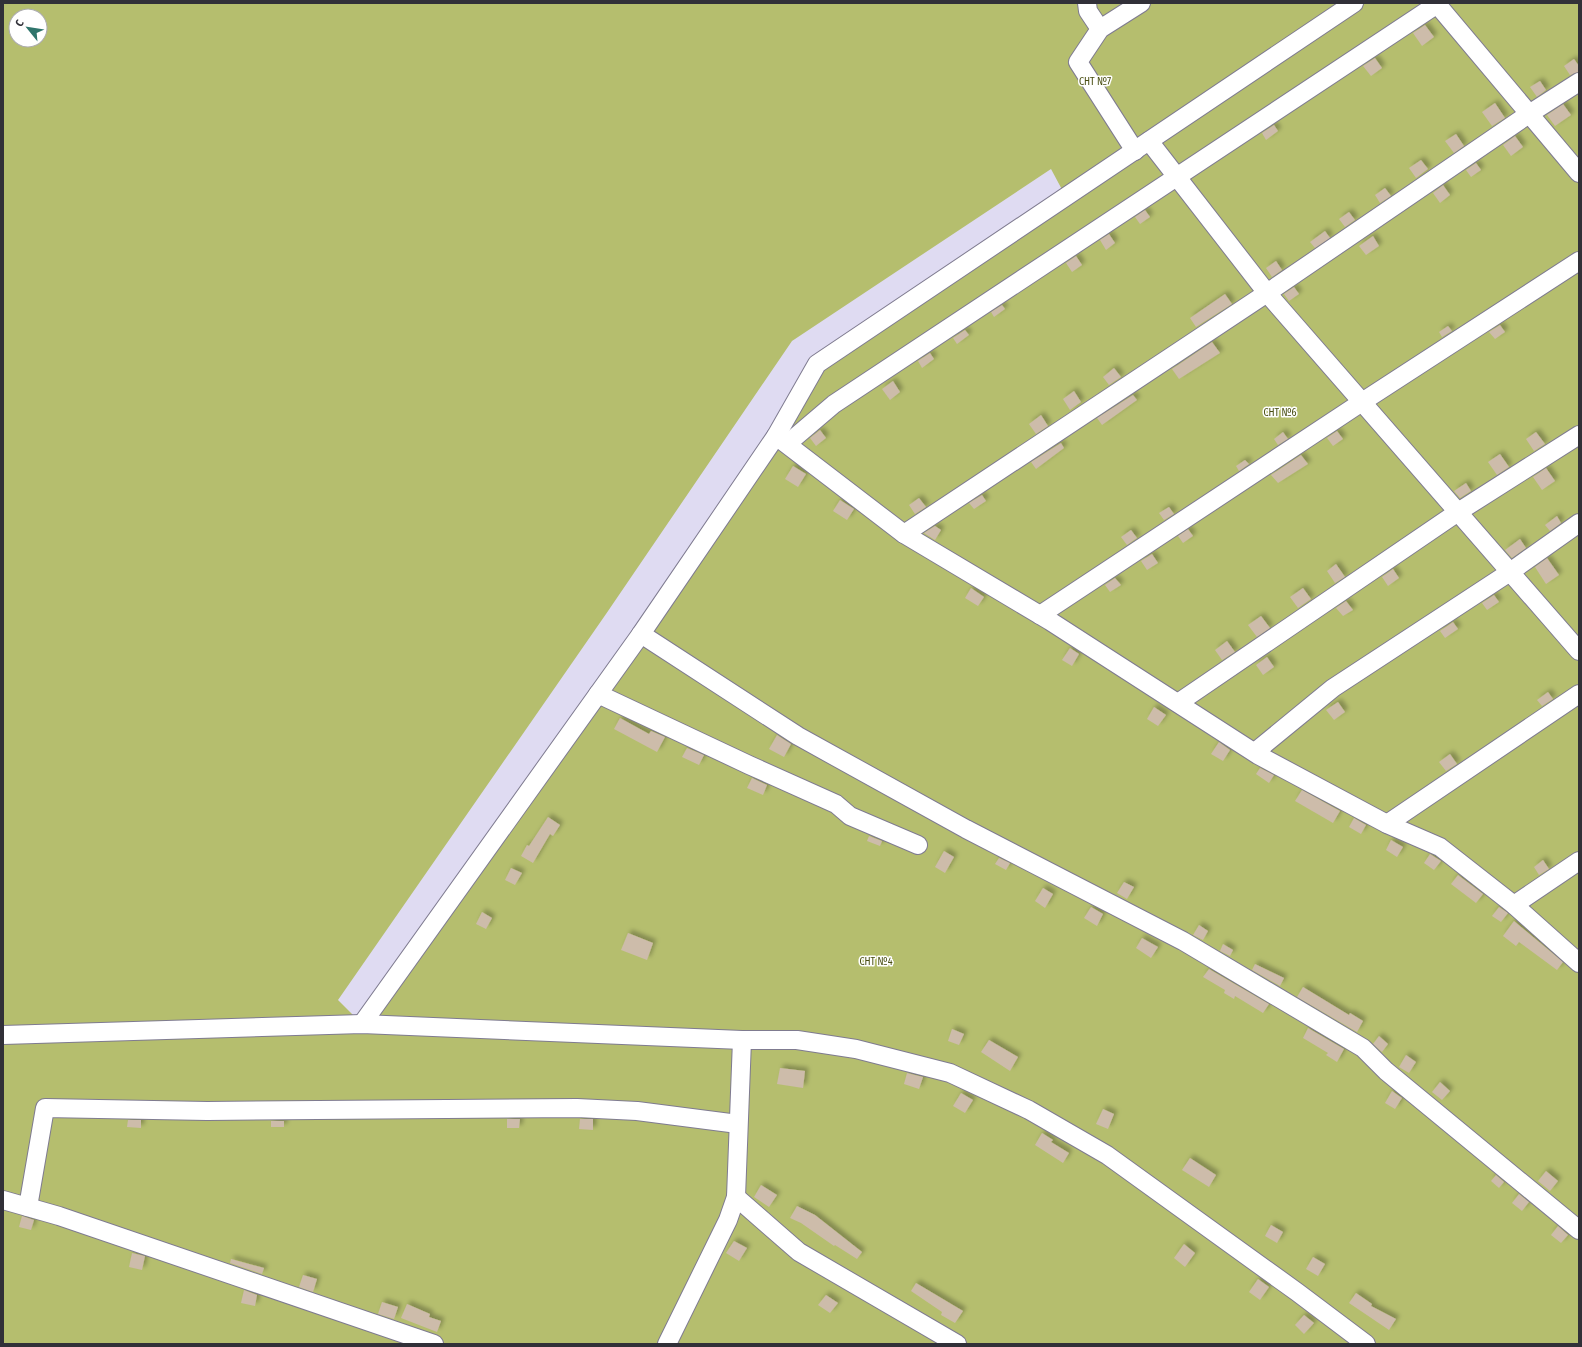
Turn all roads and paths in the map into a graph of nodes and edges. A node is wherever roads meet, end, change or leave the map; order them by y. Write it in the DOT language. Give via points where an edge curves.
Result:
graph roads {
  1 [pos="1086,3"];
  2 [pos="1141,3"];
  3 [pos="1354,3"];
  4 [pos="1437,3"];
  5 [pos="1100,29"];
  6 [pos="1579,82"];
  7 [pos="1529,114"];
  8 [pos="1142,146"];
  9 [pos="1579,173"];
  10 [pos="1177,177"];
  11 [pos="1579,261"];
  12 [pos="1267,293"];
  13 [pos="1362,402"];
  14 [pos="1579,435"];
  15 [pos="781,440"];
  16 [pos="1458,512"];
  17 [pos="1579,524"];
  18 [pos="904,534"];
  19 [pos="1510,572"];
  20 [pos="1040,615"];
  21 [pos="641,634"];
  22 [pos="1579,651"];
  23 [pos="598,694"];
  24 [pos="1579,694"];
  25 [pos="1178,703"];
  26 [pos="1255,752"];
  27 [pos="1387,824"];
  28 [pos="918,845"];
  29 [pos="1579,861"];
  30 [pos="1514,905"];
  31 [pos="1579,962"];
  32 [pos="362,1024"];
  33 [pos="3,1035"];
  34 [pos="742,1040"];
  35 [pos="738,1124"];
  36 [pos="736,1197"];
  37 [pos="3,1200"];
  38 [pos="28,1207"];
  39 [pos="1579,1230"];
  40 [pos="434,1344"];
  41 [pos="667,1344"];
  42 [pos="957,1344"];
  43 [pos="1366,1344"];
  1 -- 5 [label="street" via="1088,11"];
  2 -- 5 [label="street"];
  3 -- 8 [label="street"];
  4 -- 7 [label="street"];
  4 -- 10 [label="street"];
  5 -- 8 [label="street" via="1078,62"];
  6 -- 7 [label="street"];
  7 -- 9 [label="street"];
  7 -- 12 [label="street"];
  8 -- 10 [label="street"];
  8 -- 15 [label="street" via="817,364"];
  10 -- 12 [label="street"];
  10 -- 15 [label="street"];
  11 -- 13 [label="street"];
  12 -- 13 [label="street"];
  12 -- 18 [label="street"];
  13 -- 16 [label="street"];
  13 -- 20 [label="street"];
  14 -- 16 [label="street"];
  15 -- 18 [label="street"];
  15 -- 21 [label="street"];
  16 -- 19 [label="street"];
  16 -- 25 [label="street"];
  17 -- 19 [label="street"];
  18 -- 20 [label="street"];
  19 -- 22 [label="street"];
  19 -- 26 [label="street" via="1333,688"];
  20 -- 25 [label="street"];
  21 -- 23 [label="street"];
  21 -- 39 [label="street" via="798,736 966,829 1183,941 1363,1048 1386,1071"];
  23 -- 28 [label="street" via="749,766 836,804 850,816"];
  23 -- 32 [label="street"];
  24 -- 27 [label="street"];
  25 -- 26 [label="street"];
  26 -- 27 [label="street"];
  27 -- 30 [label="street" via="1440,847"];
  29 -- 30 [label="street"];
  30 -- 31 [label="street"];
  32 -- 33 [label="street"];
  32 -- 34 [label="street"];
  34 -- 35 [label="street"];
  34 -- 43 [label="street" via="797,1040 856,1049 950,1073 1029,1110 1107,1155"];
  35 -- 36 [label="street"];
  35 -- 38 [label="street" via="637,1111 577,1108 208,1111 45,1108"];
  36 -- 41 [label="street" via="728,1220"];
  36 -- 42 [label="street" via="799,1252"];
  37 -- 38 [label="street"];
  38 -- 40 [label="street"];
}
